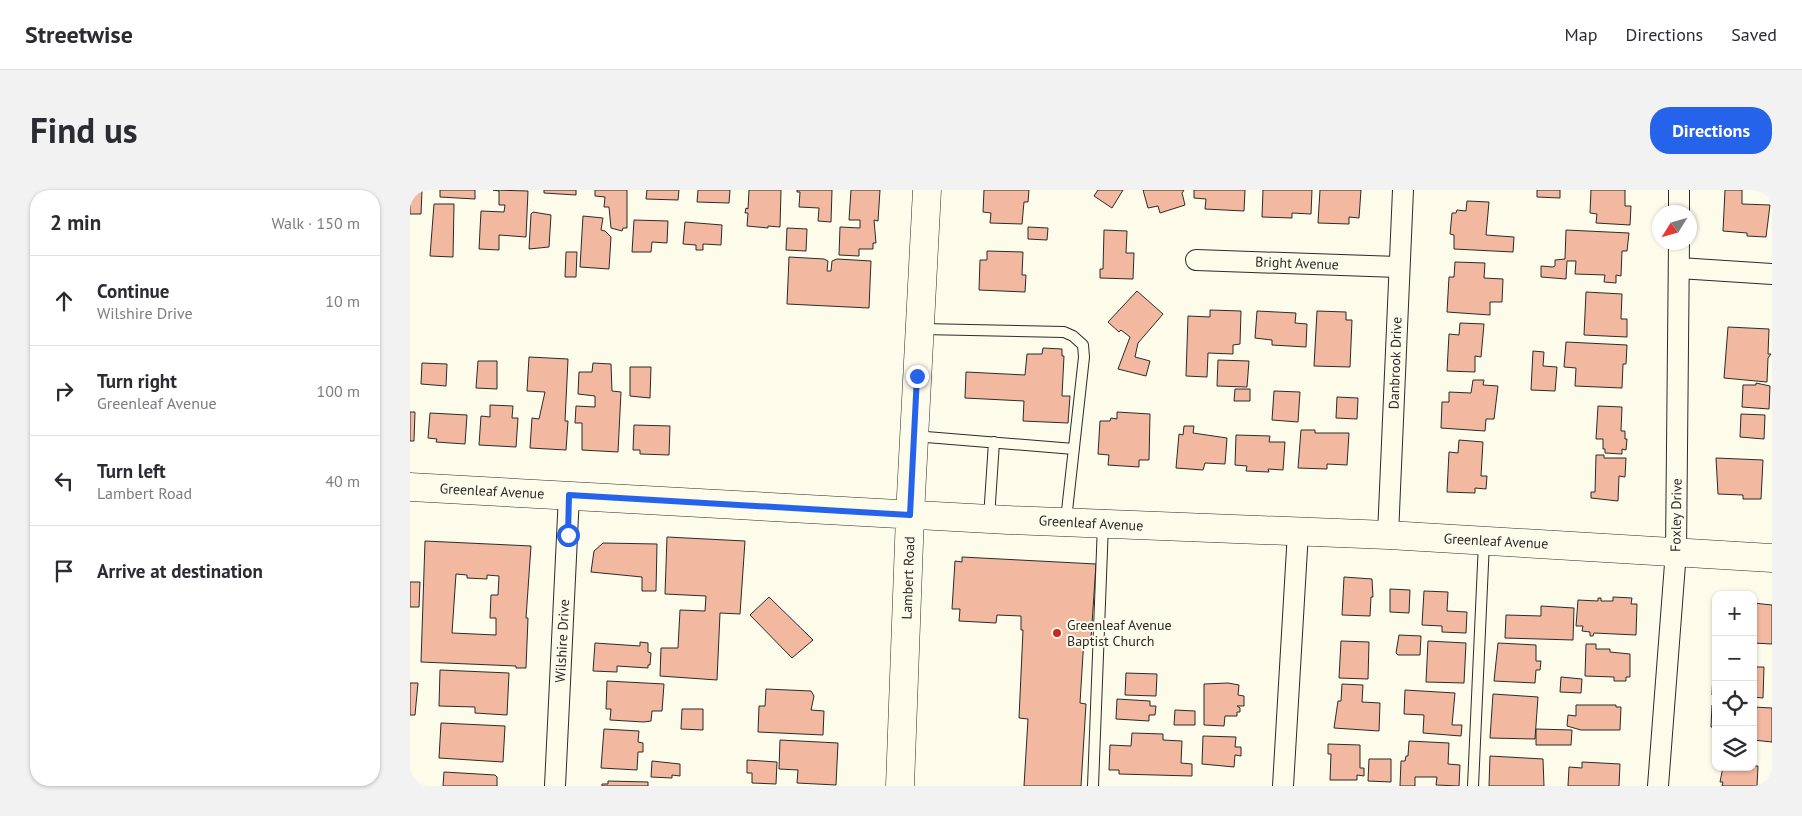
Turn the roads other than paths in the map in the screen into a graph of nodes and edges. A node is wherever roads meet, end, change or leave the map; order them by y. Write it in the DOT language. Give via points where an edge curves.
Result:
graph roads {
  1 [pos="927,190"];
  2 [pos="1403,190"];
  3 [pos="1679,190"];
  4 [pos="1679,205"];
  5 [pos="1679,250"];
  6 [pos="1196,260"];
  7 [pos="1398,267"];
  8 [pos="1678,268"];
  9 [pos="1772,274"];
  10 [pos="920,329"];
  11 [pos="913,436"];
  12 [pos="994,442"];
  13 [pos="1074,449"];
  14 [pos="410,487"];
  15 [pos="569,495"];
  16 [pos="910,515"];
  17 [pos="989,518"];
  18 [pos="1066,520"];
  19 [pos="1103,523"];
  20 [pos="1298,532"];
  21 [pos="1388,536"];
  22 [pos="1484,541"];
  23 [pos="1676,551"];
  24 [pos="1772,558"];
  25 [pos="554,786"];
  26 [pos="900,786"];
  27 [pos="1093,786"];
  28 [pos="1283,786"];
  29 [pos="1473,786"];
  30 [pos="1658,786"];
  1 -- 10 [label="street, Lambert Road"];
  2 -- 7 [label="street, Danbrook Drive"];
  3 -- 4 [label="street"];
  5 -- 8 [label="street, Foxley Drive"];
  6 -- 7 [label="street, Bright Avenue"];
  7 -- 21 [label="street, Danbrook Drive"];
  8 -- 9 [label="street"];
  8 -- 23 [label="street, Foxley Drive"];
  10 -- 11 [label="street, Lambert Road"];
  10 -- 13 [label="lane" via="1064,332 1073,336 1082,345 1084,356"];
  11 -- 12 [label="lane"];
  11 -- 16 [label="street, Lambert Road"];
  12 -- 13 [label="lane"];
  12 -- 17 [label="lane"];
  13 -- 18 [label="lane"];
  14 -- 15 [label="street, Greenleaf Avenue"];
  15 -- 16 [label="street, Greenleaf Avenue"];
  15 -- 25 [label="street, Wilshire Drive"];
  16 -- 17 [label="street, Greenleaf Avenue"];
  16 -- 26 [label="street, Lambert Road"];
  17 -- 18 [label="street, Greenleaf Avenue"];
  18 -- 19 [label="street, Greenleaf Avenue"];
  19 -- 20 [label="street, Greenleaf Avenue"];
  19 -- 27 [label="lane"];
  20 -- 21 [label="street, Greenleaf Avenue"];
  20 -- 28 [label="street"];
  21 -- 22 [label="street, Greenleaf Avenue"];
  22 -- 23 [label="street, Greenleaf Avenue"];
  22 -- 29 [label="lane"];
  23 -- 24 [label="street, Greenleaf Avenue"];
  23 -- 30 [label="street, Foxley Drive"];
}
